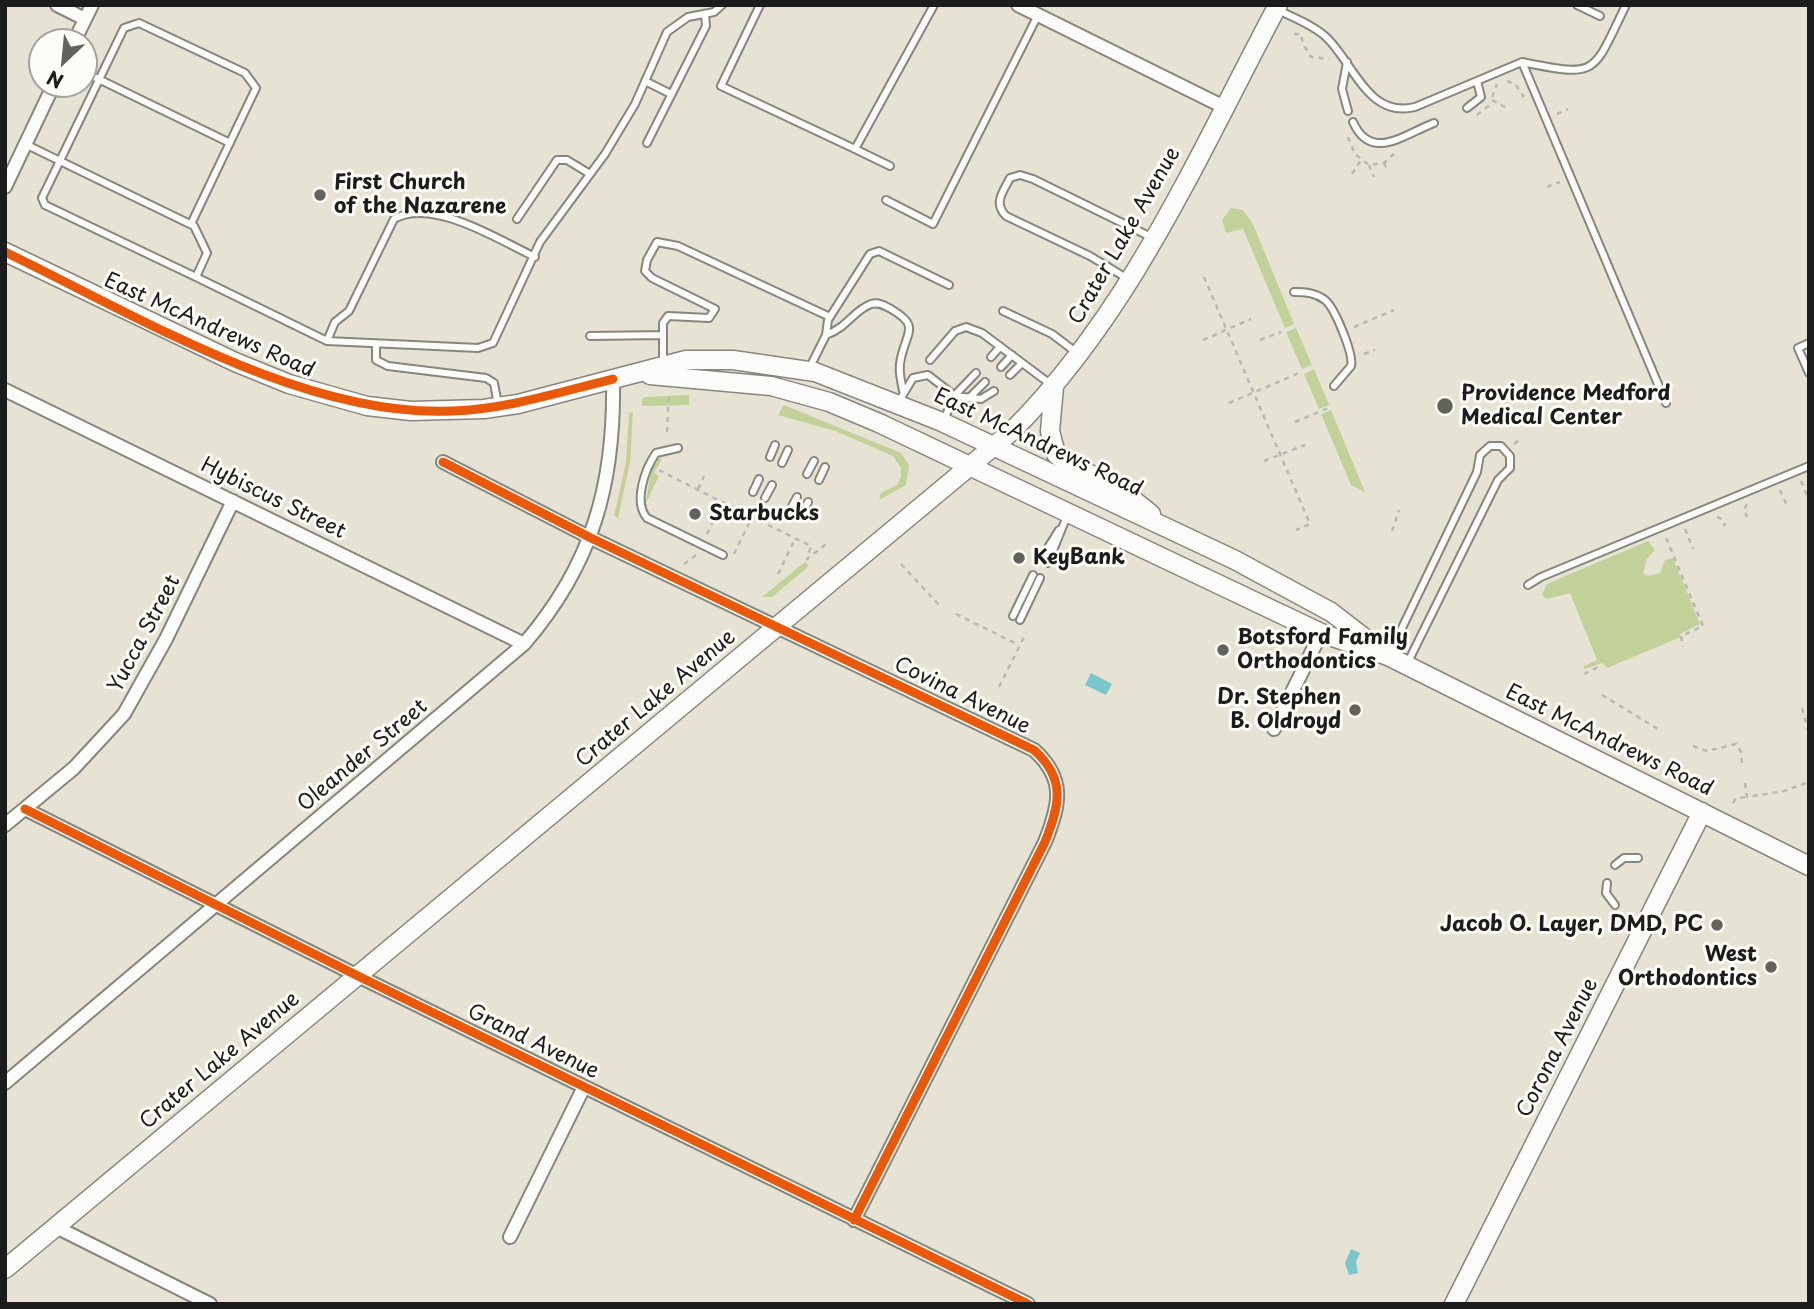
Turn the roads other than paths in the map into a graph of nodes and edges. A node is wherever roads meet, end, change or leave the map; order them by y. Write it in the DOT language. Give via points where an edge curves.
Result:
graph roads {
  1 [pos="57,5"];
  2 [pos="92,5"];
  3 [pos="722,5"];
  4 [pos="760,5"];
  5 [pos="934,5"];
  6 [pos="1018,5"];
  7 [pos="1577,5"];
  8 [pos="1626,5"];
  9 [pos="1277,7"];
  10 [pos="705,14"];
  11 [pos="1038,15"];
  12 [pos="1600,16"];
  13 [pos="85,19"];
  14 [pos="81,28"];
  15 [pos="1347,62"];
  16 [pos="1522,62"];
  17 [pos="99,80"];
  18 [pos="645,81"];
  19 [pos="1477,81"];
  20 [pos="671,94"];
  21 [pos="47,98"];
  22 [pos="1224,107"];
  23 [pos="1467,108"];
  24 [pos="1348,111"];
  25 [pos="1353,122"];
  26 [pos="1434,122"];
  27 [pos="230,143"];
  28 [pos="647,143"];
  29 [pos="25,144"];
  30 [pos="855,149"];
  31 [pos="60,161"];
  32 [pos="890,166"];
  33 [pos="590,174"];
  34 [pos="5,187"];
  35 [pos="886,200"];
  36 [pos="517,219"];
  37 [pos="191,224"];
  38 [pos="1155,239"];
  39 [pos="5,252"];
  40 [pos="535,257"];
  41 [pos="195,277"];
  42 [pos="1130,280"];
  43 [pos="949,285"];
  44 [pos="1294,292"];
  45 [pos="1003,311"];
  46 [pos="830,317"];
  47 [pos="663,335"];
  48 [pos="826,335"];
  49 [pos="590,336"];
  50 [pos="327,341"];
  51 [pos="376,343"];
  52 [pos="1809,343"];
  53 [pos="1000,347"];
  54 [pos="1012,355"];
  55 [pos="1079,355"];
  56 [pos="991,357"];
  57 [pos="930,360"];
  58 [pos="1022,363"];
  59 [pos="663,367"];
  60 [pos="1001,367"];
  61 [pos="808,371"];
  62 [pos="640,373"];
  63 [pos="976,373"];
  64 [pos="1809,373"];
  65 [pos="1010,375"];
  66 [pos="613,379"];
  67 [pos="985,382"];
  68 [pos="1334,386"];
  69 [pos="1054,387"];
  70 [pos="5,390"];
  71 [pos="994,391"];
  72 [pos="955,396"];
  73 [pos="900,397"];
  74 [pos="968,399"];
  75 [pos="1666,403"];
  76 [pos="498,407"];
  77 [pos="942,422"];
  78 [pos="775,445"];
  79 [pos="995,447"];
  80 [pos="678,448"];
  81 [pos="789,450"];
  82 [pos="770,457"];
  83 [pos="814,461"];
  84 [pos="443,463"];
  85 [pos="782,463"];
  86 [pos="972,466"];
  87 [pos="1809,466"];
  88 [pos="825,467"];
  89 [pos="807,474"];
  90 [pos="759,479"];
  91 [pos="818,480"];
  92 [pos="772,485"];
  93 [pos="753,492"];
  94 [pos="797,497"];
  95 [pos="765,498"];
  96 [pos="233,501"];
  97 [pos="808,502"];
  98 [pos="790,510"];
  99 [pos="801,515"];
  100 [pos="1065,519"];
  101 [pos="1176,534"];
  102 [pos="591,538"];
  103 [pos="723,555"];
  104 [pos="1041,559"];
  105 [pos="1048,563"];
  106 [pos="1033,575"];
  107 [pos="1040,578"];
  108 [pos="1528,585"];
  109 [pos="1013,616"];
  110 [pos="1020,620"];
  111 [pos="778,627"];
  112 [pos="1321,633"];
  113 [pos="524,644"];
  114 [pos="1388,656"];
  115 [pos="1406,666"];
  116 [pos="1274,729"];
  117 [pos="25,809"];
  118 [pos="1702,812"];
  119 [pos="5,825"];
  120 [pos="1638,858"];
  121 [pos="1615,865"];
  122 [pos="1809,866"];
  123 [pos="1607,883"];
  124 [pos="1615,905"];
  125 [pos="216,906"];
  126 [pos="358,976"];
  127 [pos="5,1083"];
  128 [pos="584,1087"];
  129 [pos="854,1220"];
  130 [pos="56,1227"];
  131 [pos="510,1237"];
  132 [pos="5,1269"];
  133 [pos="209,1304"];
  134 [pos="1028,1304"];
  135 [pos="1454,1304"];
  1 -- 13 [label="street"];
  2 -- 13 [label="street"];
  3 -- 10 [label="lane"];
  4 -- 30 [label="lane" via="721,86"];
  5 -- 30 [label="lane"];
  6 -- 11 [label="street"];
  7 -- 12 [label="lane"];
  8 -- 16 [label="lane" via="1592,67 1566,71"];
  9 -- 15 [label="lane" via="1324,35"];
  9 -- 22 [label="main road, Crater Lake Avenue"];
  10 -- 18 [label="lane" via="688,17 667,32"];
  10 -- 20 [label="lane" via="706,26"];
  11 -- 22 [label="street"];
  11 -- 35 [label="lane" via="933,224"];
  13 -- 14 [label="street"];
  15 -- 19 [label="lane" via="1364,90 1397,110"];
  15 -- 24 [label="lane" via="1342,89"];
  16 -- 19 [label="lane"];
  16 -- 75 [label="lane"];
  17 -- 27 [label="lane"];
  17 -- 27 [label="lane" via="124,28 139,23 245,74 256,88"];
  17 -- 31 [label="lane"];
  18 -- 20 [label="lane"];
  18 -- 33 [label="lane"];
  19 -- 23 [label="lane" via="1481,97"];
  20 -- 28 [label="lane"];
  21 -- 29 [label="street"];
  22 -- 38 [label="main road, Crater Lake Avenue"];
  25 -- 26 [label="lane" via="1367,144 1378,145"];
  27 -- 37 [label="lane"];
  29 -- 31 [label="lane"];
  29 -- 34 [label="street"];
  30 -- 32 [label="lane"];
  31 -- 37 [label="lane"];
  31 -- 41 [label="lane" via="42,198 45,205"];
  33 -- 36 [label="lane" via="567,160 557,160"];
  33 -- 40 [label="lane" via="540,242"];
  37 -- 41 [label="lane" via="207,253"];
  38 -- 42 [label="main road, Crater Lake Avenue"];
  38 -- 42 [label="lane" via="1033,179 1010,178 999,200 999,210 1006,216"];
  39 -- 76 [label="main road, East McAndrews Road" via="235,362 327,396 411,411"];
  40 -- 50 [label="lane" via="446,215 402,214 394,219 349,311 335,322"];
  40 -- 51 [label="lane" via="493,343 478,348"];
  41 -- 50 [label="lane"];
  42 -- 55 [label="main road, Crater Lake Avenue"];
  43 -- 46 [label="lane" via="879,251 863,262"];
  44 -- 68 [label="lane" via="1317,295 1329,304 1349,350 1351,366"];
  45 -- 55 [label="lane" via="1052,334"];
  46 -- 47 [label="lane" via="678,246 657,242 645,271 715,309 709,318 668,316"];
  46 -- 48 [label="lane"];
  47 -- 49 [label="lane"];
  47 -- 59 [label="lane"];
  48 -- 61 [label="lane"];
  48 -- 73 [label="lane" via="842,329 874,303 907,318 911,328 899,373"];
  50 -- 51 [label="lane"];
  51 -- 76 [label="lane" via="376,360 388,366 485,378 494,383"];
  52 -- 64 [label="lane" via="1798,348"];
  53 -- 54 [label="lane"];
  53 -- 56 [label="lane"];
  53 -- 57 [label="lane" via="966,327 956,331"];
  54 -- 58 [label="lane"];
  54 -- 60 [label="lane"];
  55 -- 69 [label="main road, Crater Lake Avenue"];
  58 -- 65 [label="lane"];
  58 -- 69 [label="lane"];
  59 -- 61 [label="main road, East McAndrews Road" via="686,360 733,360"];
  59 -- 62 [label="main road, East McAndrews Road"];
  61 -- 73 [label="main road, East McAndrews Road"];
  62 -- 66 [label="main road, East McAndrews Road"];
  62 -- 86 [label="main road, East McAndrews Road" via="729,380 797,392"];
  63 -- 72 [label="lane"];
  66 -- 76 [label="main road, East McAndrews Road"];
  66 -- 102 [label="street, Oleander Street" via="613,442"];
  67 -- 74 [label="lane"];
  69 -- 79 [label="main road, Crater Lake Avenue"];
  69 -- 101 [label="main road" via="1050,431 1056,454 1117,487"];
  70 -- 96 [label="street, Hybiscus Street"];
  71 -- 74 [label="lane" via="981,399"];
  72 -- 73 [label="lane" via="928,375 918,375"];
  72 -- 74 [label="lane"];
  72 -- 77 [label="lane"];
  73 -- 77 [label="main road, East McAndrews Road"];
  77 -- 79 [label="main road, East McAndrews Road"];
  78 -- 82 [label="lane"];
  79 -- 86 [label="main road, Crater Lake Avenue"];
  79 -- 101 [label="main road, East McAndrews Road"];
  80 -- 103 [label="lane" via="656,453 651,460 641,511"];
  81 -- 85 [label="lane"];
  83 -- 89 [label="lane"];
  84 -- 102 [label="street, Covina Avenue"];
  86 -- 100 [label="main road, East McAndrews Road"];
  86 -- 111 [label="main road, Crater Lake Avenue"];
  87 -- 108 [label="lane"];
  88 -- 91 [label="lane"];
  90 -- 93 [label="lane"];
  92 -- 95 [label="lane"];
  94 -- 98 [label="lane"];
  96 -- 113 [label="street, Hybiscus Street"];
  96 -- 117 [label="street, Yucca Street" via="140,690 97,744"];
  97 -- 99 [label="lane"];
  100 -- 104 [label="lane"];
  100 -- 105 [label="lane"];
  100 -- 112 [label="main road, East McAndrews Road"];
  101 -- 114 [label="main road, East McAndrews Road" via="1331,612"];
  102 -- 111 [label="street, Covina Avenue"];
  102 -- 113 [label="street, Oleander Street" via="555,604"];
  106 -- 109 [label="lane"];
  107 -- 110 [label="lane"];
  111 -- 126 [label="main road, Crater Lake Avenue"];
  111 -- 129 [label="street, Covina Avenue" via="1034,750 1057,782 1056,810 1045,842"];
  112 -- 114 [label="main road, East McAndrews Road"];
  112 -- 116 [label="street"];
  113 -- 125 [label="street, Oleander Street"];
  114 -- 115 [label="main road, East McAndrews Road"];
  114 -- 115 [label="lane" via="1478,472 1480,455 1490,446 1502,446 1510,456 1510,468 1498,480"];
  115 -- 118 [label="main road, East McAndrews Road"];
  117 -- 119 [label="street, Yucca Street"];
  117 -- 125 [label="street, Grand Avenue"];
  118 -- 122 [label="main road, East McAndrews Road"];
  118 -- 135 [label="main road, Corona Avenue"];
  120 -- 121 [label="lane" via="1625,858"];
  123 -- 124 [label="lane" via="1606,893"];
  125 -- 126 [label="street, Grand Avenue"];
  125 -- 127 [label="street, Oleander Street"];
  126 -- 128 [label="street, Grand Avenue"];
  126 -- 130 [label="main road, Crater Lake Avenue"];
  128 -- 129 [label="street, Grand Avenue"];
  128 -- 131 [label="street"];
  129 -- 134 [label="street, Grand Avenue"];
  130 -- 132 [label="main road, Crater Lake Avenue"];
  130 -- 133 [label="street"];
}
